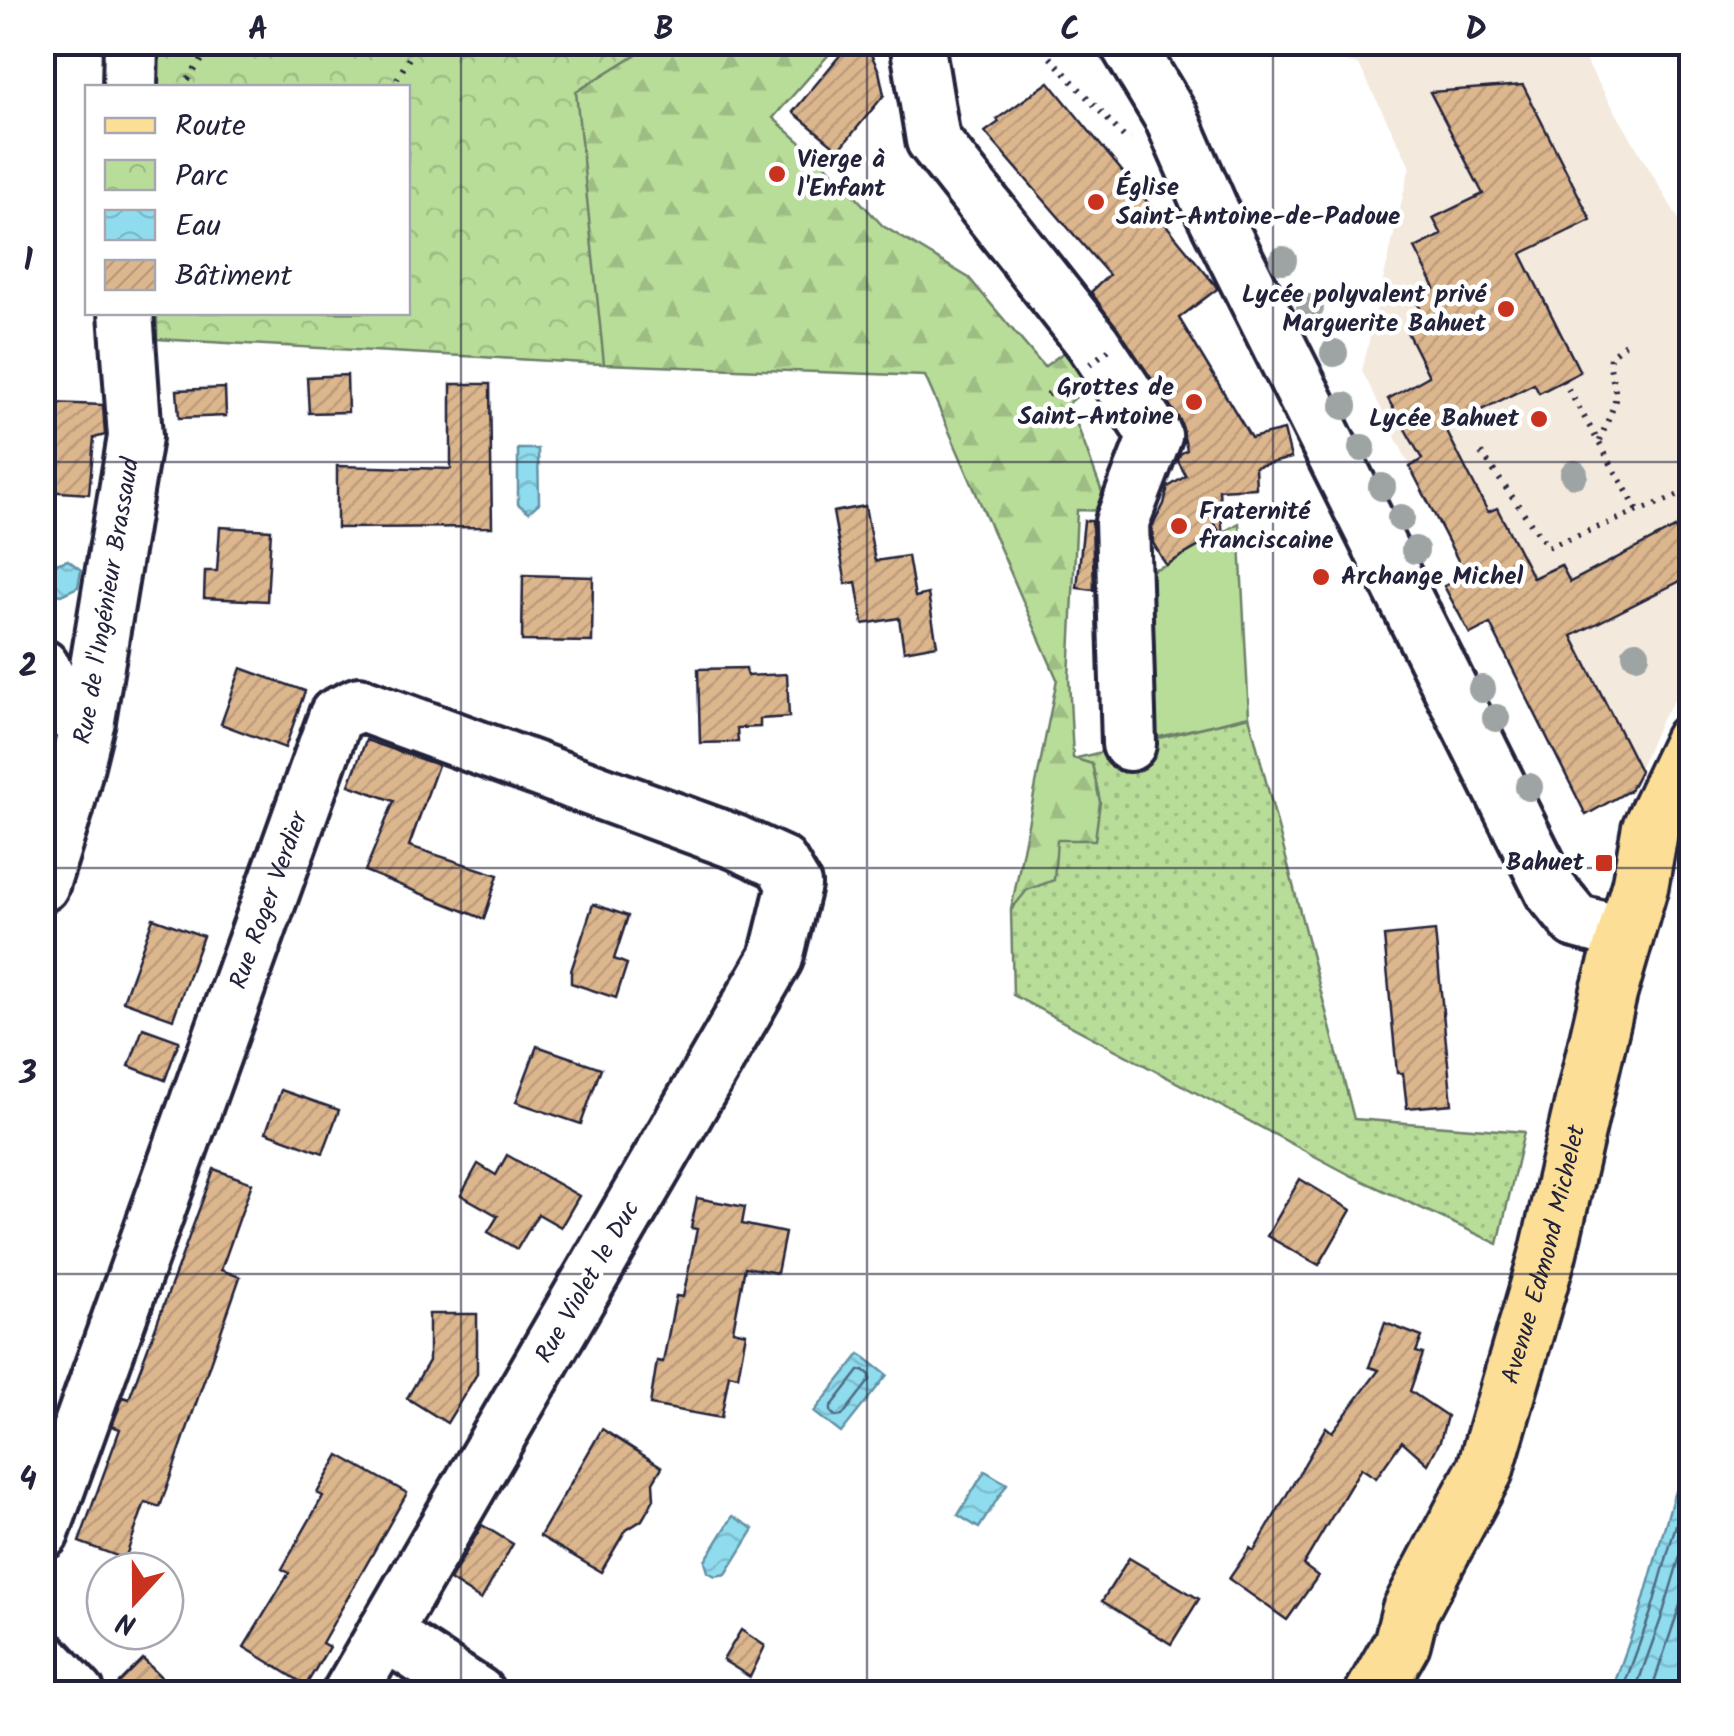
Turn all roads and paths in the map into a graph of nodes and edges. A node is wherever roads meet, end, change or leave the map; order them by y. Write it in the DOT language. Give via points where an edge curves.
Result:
graph roads {
  1 [pos="131,42"];
  2 [pos="235,42"];
  3 [pos="418,42"];
  4 [pos="917,42"];
  5 [pos="1036,42"];
  6 [pos="1126,42"];
  7 [pos="130,85"];
  8 [pos="184,85"];
  9 [pos="394,85"];
  10 [pos="1124,136"];
  11 [pos="126,315"];
  12 [pos="1625,344"];
  13 [pos="1112,347"];
  14 [pos="1090,364"];
  15 [pos="1563,380"];
  16 [pos="1599,442"];
  17 [pos="1481,452"];
  18 [pos="1692,490"];
  19 [pos="1638,511"];
  20 [pos="42,666"];
  21 [pos="88,720"];
  22 [pos="1129,744"];
  23 [pos="1688,769"];
  24 [pos="782,863"];
  25 [pos="42,885"];
  26 [pos="1632,910"];
  27 [pos="42,1533"];
  28 [pos="1410,1611"];
  29 [pos="384,1634"];
  30 [pos="42,1656"];
  31 [pos="78,1694"];
  32 [pos="349,1694"];
  33 [pos="478,1694"];
  34 [pos="1346,1694"];
  35 [pos="1372,1694"];
  1 -- 7 [label="street"];
  2 -- 8 [label="path" via="211,48"];
  3 -- 9 [label="path"];
  4 -- 22 [label="street" via="933,140 1092,343 1154,436 1122,522"];
  5 -- 10 [label="path"];
  6 -- 26 [label="street" via="1170,116 1552,892 1576,921"];
  11 -- 21 [label="street, Rue de l'Ingénieur Brassaud" via="135,437"];
  12 -- 16 [label="path" via="1610,356 1615,400"];
  13 -- 14 [label="path, bridge"];
  15 -- 16 [label="path"];
  16 -- 19 [label="path"];
  17 -- 19 [label="path" via="1548,547"];
  18 -- 19 [label="path"];
  20 -- 21 [label="street" via="66,712"];
  21 -- 25 [label="street, Rue de l'Ingénieur Brassaud"];
  23 -- 26 [label="main road, Avenue Edmond Michelet"];
  24 -- 27 [label="street, Rue Roger Verdier" via="360,704 336,715"];
  24 -- 29 [label="street, Rue Violet le Duc" via="794,885 776,958"];
  26 -- 28 [label="main road, Avenue Edmond Michelet" via="1548,1254 1490,1453"];
  28 -- 34 [label="main road, Avenue Edmond Michelet" via="1386,1633"];
  28 -- 35 [label="main road, Avenue Edmond Michelet" via="1402,1644"];
  29 -- 32 [label="street, Rue Violet le Duc"];
  29 -- 33 [label="street"];
  30 -- 31 [label="street"];
}
